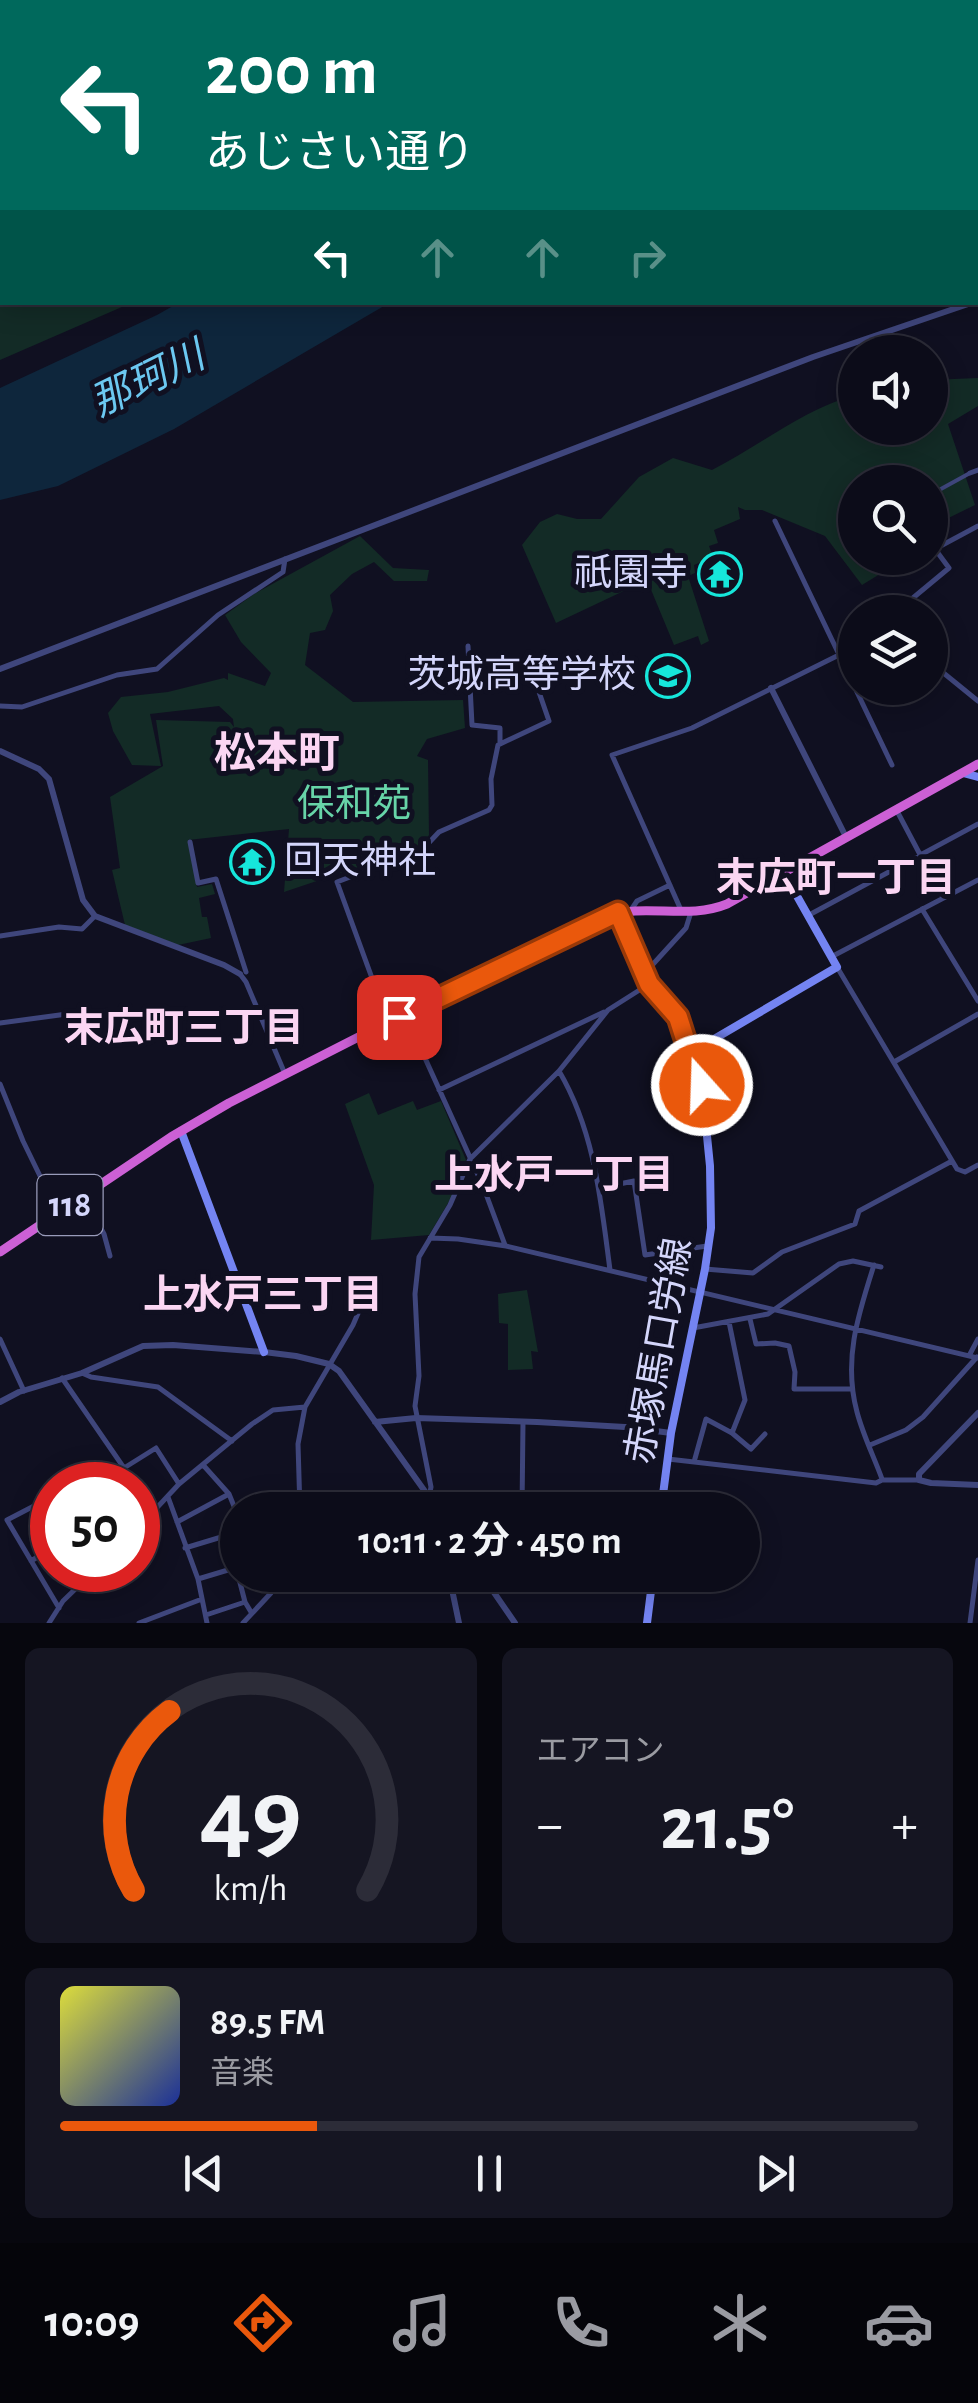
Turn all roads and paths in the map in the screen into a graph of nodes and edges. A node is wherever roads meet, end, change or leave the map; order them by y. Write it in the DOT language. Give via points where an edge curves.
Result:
graph roads {
  1 [pos="968,305"];
  2 [pos="978,470"];
  3 [pos="970,473"];
  4 [pos="948,485"];
  5 [pos="776,521"];
  6 [pos="978,526"];
  7 [pos="948,539"];
  8 [pos="285,558"];
  9 [pos="940,575"];
  10 [pos="916,595"];
  11 [pos="468,646"];
  12 [pos="838,650"];
  13 [pos="838,656"];
  14 [pos="529,663"];
  15 [pos="0,669"];
  16 [pos="948,677"];
  17 [pos="771,688"];
  18 [pos="978,701"];
  19 [pos="862,705"];
  20 [pos="0,706"];
  21 [pos="500,744"];
  22 [pos="0,752"];
  23 [pos="978,764"];
  24 [pos="892,765"];
  25 [pos="964,773"];
  26 [pos="978,776"];
  27 [pos="897,810"];
  28 [pos="978,824"];
  29 [pos="846,838"];
  30 [pos="190,842"];
  31 [pos="920,854"];
  32 [pos="784,872"];
  33 [pos="978,880"];
  34 [pos="670,886"];
  35 [pos="943,898"];
  36 [pos="922,909"];
  37 [pos="631,910"];
  38 [pos="618,912"];
  39 [pos="686,912"];
  40 [pos="809,915"];
  41 [pos="95,916"];
  42 [pos="0,936"];
  43 [pos="831,957"];
  44 [pos="837,967"];
  45 [pos="646,973"];
  46 [pos="243,974"];
  47 [pos="649,984"];
  48 [pos="978,1001"];
  49 [pos="133,1010"];
  50 [pos="608,1010"];
  51 [pos="405,1014"];
  52 [pos="978,1014"];
  53 [pos="388,1022"];
  54 [pos="0,1023"];
  55 [pos="700,1060"];
  56 [pos="894,1062"];
  57 [pos="560,1071"];
  58 [pos="285,1074"];
  59 [pos="0,1084"];
  60 [pos="439,1090"];
  61 [pos="181,1131"];
  62 [pos="470,1158"];
  63 [pos="952,1161"];
  64 [pos="978,1165"];
  65 [pos="599,1188"];
  66 [pos="83,1196"];
  67 [pos="58,1212"];
  68 [pos="430,1238"];
  69 [pos="506,1246"];
  70 [pos="709,1246"];
  71 [pos="0,1252"];
  72 [pos="110,1256"];
  73 [pos="705,1269"];
  74 [pos="610,1272"];
  75 [pos="371,1282"];
  76 [pos="700,1292"];
  77 [pos="773,1310"];
  78 [pos="750,1318"];
  79 [pos="730,1322"];
  80 [pos="693,1328"];
  81 [pos="854,1329"];
  82 [pos="0,1339"];
  83 [pos="978,1339"];
  84 [pos="264,1352"];
  85 [pos="975,1357"];
  86 [pos="330,1364"];
  87 [pos="82,1372"];
  88 [pos="62,1378"];
  89 [pos="852,1389"];
  90 [pos="24,1390"];
  91 [pos="0,1402"];
  92 [pos="304,1407"];
  93 [pos="978,1413"];
  94 [pos="416,1418"];
  95 [pos="375,1422"];
  96 [pos="523,1422"];
  97 [pos="671,1433"];
  98 [pos="732,1433"];
  99 [pos="765,1434"];
  100 [pos="232,1441"];
  101 [pos="870,1445"];
  102 [pos="668,1459"];
  103 [pos="120,1462"];
  104 [pos="134,1462"];
  105 [pos="694,1462"];
  106 [pos="203,1464"];
  107 [pos="882,1480"];
  108 [pos="919,1480"];
  109 [pos="179,1484"];
  110 [pos="978,1485"];
  111 [pos="227,1492"];
  112 [pos="299,1492"];
  113 [pos="425,1492"];
  114 [pos="430,1492"];
  115 [pos="522,1492"];
  116 [pos="663,1492"];
  117 [pos="168,1496"];
  118 [pos="220,1499"];
  119 [pos="160,1504"];
  120 [pos="30,1508"];
  121 [pos="177,1522"];
  122 [pos="220,1538"];
  123 [pos="186,1548"];
  124 [pos="30,1559"];
  125 [pos="978,1560"];
  126 [pos="220,1574"];
  127 [pos="198,1579"];
  128 [pos="49,1592"];
  129 [pos="71,1592"];
  130 [pos="242,1592"];
  131 [pos="272,1592"];
  132 [pos="453,1592"];
  133 [pos="493,1592"];
  134 [pos="651,1592"];
  135 [pos="202,1599"];
  136 [pos="245,1602"];
  137 [pos="59,1608"];
  138 [pos="251,1612"];
  139 [pos="206,1619"];
  140 [pos="51,1622"];
  141 [pos="139,1623"];
  142 [pos="243,1623"];
  143 [pos="459,1623"];
  144 [pos="514,1623"];
  145 [pos="647,1623"];
  146 [pos="970,1623"];
  1 -- 8 [label="street"];
  2 -- 3 [label="street"];
  3 -- 4 [label="street"];
  5 -- 12 [label="street"];
  6 -- 7 [label="street"];
  8 -- 15 [label="street"];
  8 -- 20 [label="street" via="284,572 218,615 157,669 117,675 22,707"];
  9 -- 10 [label="street"];
  11 -- 21 [label="street" via="472,725 500,728"];
  13 -- 17 [label="street"];
  14 -- 21 [label="street" via="549,720"];
  16 -- 18 [label="street"];
  17 -- 29 [label="street"];
  17 -- 34 [label="street" via="692,728 612,755"];
  19 -- 24 [label="street"];
  21 -- 53 [label="street" via="488,810 439,832 423,849 337,882"];
  22 -- 41 [label="street" via="49,779 83,900"];
  23 -- 25 [label="highway, 118"];
  25 -- 26 [label="main road"];
  25 -- 27 [label="highway, 118"];
  27 -- 29 [label="highway, 118"];
  27 -- 31 [label="street"];
  28 -- 31 [label="street"];
  29 -- 32 [label="highway, 118"];
  30 -- 46 [label="street" via="198,883 216,879"];
  31 -- 35 [label="street"];
  31 -- 40 [label="street"];
  32 -- 39 [label="highway, 118" via="727,904"];
  32 -- 40 [label="main road"];
  33 -- 35 [label="street"];
  34 -- 37 [label="street"];
  34 -- 39 [label="street"];
  35 -- 36 [label="street"];
  36 -- 43 [label="street"];
  36 -- 48 [label="street"];
  37 -- 38 [label="highway, 118"];
  37 -- 39 [label="highway, 118"];
  38 -- 45 [label="street"];
  38 -- 51 [label="highway, 118"];
  39 -- 45 [label="street" via="686,928"];
  40 -- 43 [label="main road"];
  41 -- 42 [label="street" via="82,929"];
  41 -- 46 [label="street"];
  43 -- 44 [label="main road"];
  44 -- 55 [label="main road" via="709,1042"];
  44 -- 56 [label="street"];
  45 -- 47 [label="street"];
  46 -- 58 [label="street"];
  47 -- 50 [label="street"];
  47 -- 55 [label="street" via="678,1017"];
  49 -- 54 [label="street"];
  50 -- 57 [label="street"];
  50 -- 60 [label="street"];
  51 -- 53 [label="highway, 118"];
  51 -- 60 [label="street"];
  52 -- 56 [label="street"];
  53 -- 58 [label="highway, 118"];
  55 -- 70 [label="main road, 赤塚馬口労線" via="711,1176"];
  56 -- 63 [label="street"];
  57 -- 62 [label="street"];
  57 -- 65 [label="street" via="581,1115"];
  58 -- 61 [label="highway, 118"];
  59 -- 67 [label="street"];
  60 -- 62 [label="street"];
  61 -- 66 [label="highway, 118"];
  61 -- 84 [label="main road"];
  62 -- 68 [label="street"];
  62 -- 69 [label="street"];
  63 -- 64 [label="street" via="961,1172"];
  63 -- 73 [label="street" via="858,1212 855,1224 782,1252 753,1272"];
  65 -- 70 [label="street" via="634,1181 645,1255"];
  65 -- 74 [label="street"];
  66 -- 67 [label="highway, 118"];
  66 -- 72 [label="street"];
  67 -- 71 [label="highway, 118"];
  68 -- 69 [label="street"];
  68 -- 94 [label="street" via="419,1257 415,1294"];
  69 -- 74 [label="street"];
  70 -- 73 [label="main road, 赤塚馬口労線"];
  73 -- 76 [label="main road, 赤塚馬口労線"];
  74 -- 76 [label="street"];
  75 -- 86 [label="street"];
  76 -- 77 [label="street"];
  76 -- 80 [label="main road, 赤塚馬口労線"];
  77 -- 78 [label="street"];
  77 -- 81 [label="street"];
  77 -- 81 [label="street" via="839,1264 877,1266"];
  78 -- 79 [label="street"];
  78 -- 89 [label="street" via="756,1344 788,1346 794,1389"];
  79 -- 80 [label="street"];
  79 -- 98 [label="street" via="745,1400"];
  80 -- 97 [label="main road, 赤塚馬口労線"];
  81 -- 85 [label="street"];
  81 -- 89 [label="street"];
  82 -- 90 [label="street"];
  83 -- 85 [label="street"];
  84 -- 86 [label="street"];
  84 -- 87 [label="street" via="143,1346"];
  85 -- 101 [label="street" via="923,1417"];
  86 -- 92 [label="street"];
  86 -- 95 [label="street"];
  87 -- 88 [label="street"];
  87 -- 100 [label="street" via="158,1387"];
  88 -- 90 [label="street"];
  88 -- 103 [label="street"];
  89 -- 101 [label="street"];
  90 -- 91 [label="street"];
  92 -- 100 [label="street" via="273,1410"];
  92 -- 112 [label="street"];
  93 -- 108 [label="street"];
  94 -- 95 [label="street"];
  94 -- 96 [label="street"];
  94 -- 114 [label="street"];
  95 -- 113 [label="street"];
  96 -- 97 [label="street"];
  96 -- 115 [label="street"];
  97 -- 102 [label="main road, 赤塚馬口労線"];
  98 -- 99 [label="street" via="751,1450"];
  98 -- 105 [label="street" via="706,1419"];
  100 -- 106 [label="street"];
  101 -- 107 [label="street"];
  102 -- 105 [label="street"];
  102 -- 116 [label="main road, 赤塚馬口労線"];
  104 -- 109 [label="street" via="156,1448"];
  105 -- 107 [label="street"];
  106 -- 109 [label="street"];
  106 -- 111 [label="street"];
  107 -- 108 [label="street"];
  108 -- 110 [label="street"];
  109 -- 117 [label="street"];
  117 -- 119 [label="street"];
  117 -- 121 [label="street"];
  118 -- 121 [label="street"];
  120 -- 124 [label="street" via="7,1520"];
  121 -- 123 [label="street"];
  122 -- 123 [label="street"];
  123 -- 127 [label="street"];
  125 -- 146 [label="street"];
  126 -- 127 [label="street"];
  127 -- 135 [label="street"];
  128 -- 137 [label="street"];
  129 -- 137 [label="street"];
  130 -- 136 [label="street"];
  131 -- 138 [label="street"];
  132 -- 143 [label="street"];
  133 -- 144 [label="street"];
  134 -- 145 [label="main road"];
  135 -- 139 [label="street"];
  135 -- 141 [label="street"];
  136 -- 138 [label="street"];
  136 -- 139 [label="street"];
  137 -- 140 [label="street"];
  138 -- 142 [label="street"];
}
